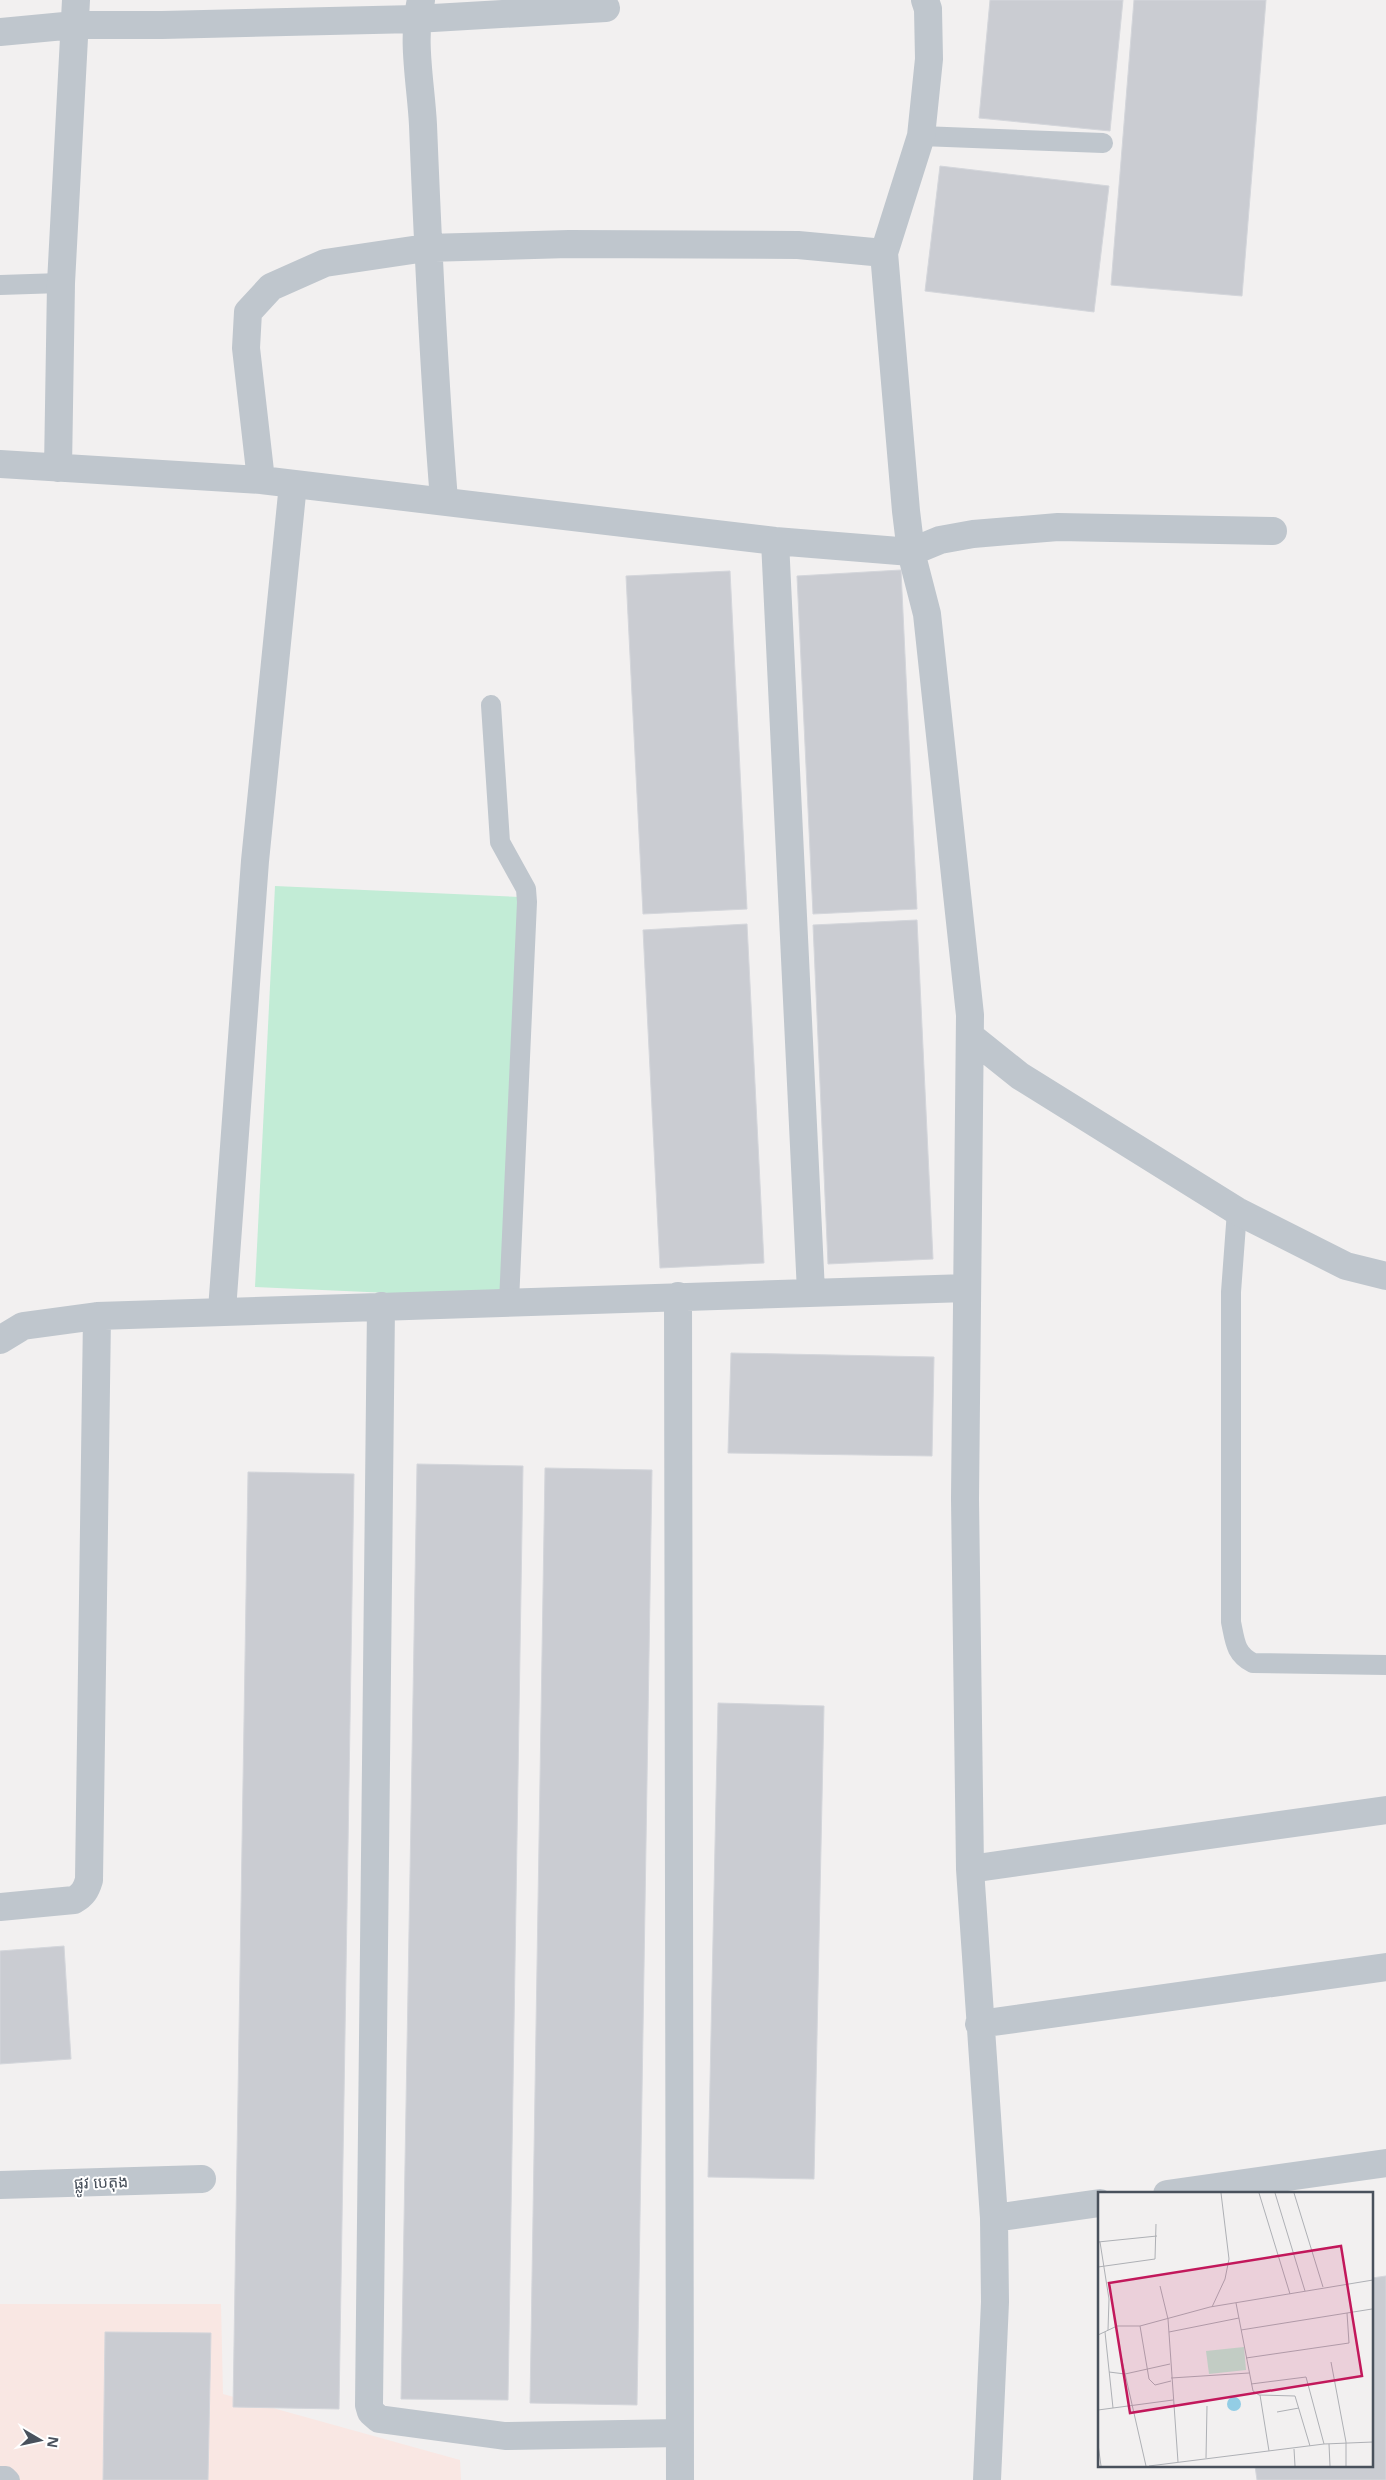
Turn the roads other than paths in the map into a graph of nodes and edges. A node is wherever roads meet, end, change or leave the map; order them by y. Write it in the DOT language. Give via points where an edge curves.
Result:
graph roads {
  1 [pos="925,0"];
  2 [pos="606,8"];
  3 [pos="418,10"];
  4 [pos="76,12"];
  5 [pos="0,32"];
  6 [pos="921,136"];
  7 [pos="1103,143"];
  8 [pos="426,248"];
  9 [pos="884,253"];
  10 [pos="61,283"];
  11 [pos="0,285"];
  12 [pos="0,464"];
  13 [pos="58,468"];
  14 [pos="261,480"];
  15 [pos="293,484"];
  16 [pos="444,500"];
  17 [pos="1272,530"];
  18 [pos="775,541"];
  19 [pos="911,552"];
  20 [pos="491,704"];
  21 [pos="970,1036"];
  22 [pos="1237,1211"];
  23 [pos="1386,1276"];
  24 [pos="967,1288"];
  25 [pos="811,1292"];
  26 [pos="678,1296"];
  27 [pos="510,1302"];
  28 [pos="382,1306"];
  29 [pos="222,1310"];
  30 [pos="98,1316"];
  31 [pos="0,1340"];
  32 [pos="1386,1665"];
  33 [pos="1386,1810"];
  34 [pos="970,1869"];
  35 [pos="0,1907"];
  36 [pos="1386,1967"];
  37 [pos="980,2024"];
  38 [pos="1386,2163"];
  39 [pos="202,2179"];
  40 [pos="0,2185"];
  41 [pos="1181,2192"];
  42 [pos="1098,2203"];
  43 [pos="994,2218"];
  44 [pos="680,2433"];
  45 [pos="0,2476"];
  46 [pos="10,2480"];
  47 [pos="680,2480"];
  48 [pos="988,2480"];
  1 -- 6 [label="street" via="929,59"];
  2 -- 3 [label="street"];
  3 -- 4 [label="street" via="162,25"];
  3 -- 8 [label="street"];
  4 -- 5 [label="street"];
  4 -- 10 [label="street"];
  6 -- 7 [label="lane"];
  6 -- 9 [label="street"];
  8 -- 9 [label="street" via="569,244 798,245"];
  8 -- 14 [label="street" via="325,263 271,287 248,312 246,348"];
  8 -- 16 [label="street"];
  9 -- 19 [label="street"];
  10 -- 11 [label="lane"];
  10 -- 13 [label="street"];
  12 -- 13 [label="street"];
  13 -- 14 [label="street"];
  14 -- 15 [label="street"];
  15 -- 16 [label="street"];
  15 -- 29 [label="street" via="255,861"];
  16 -- 18 [label="street"];
  17 -- 19 [label="street" via="1058,527 973,534 940,540"];
  18 -- 19 [label="street"];
  18 -- 25 [label="street"];
  19 -- 21 [label="street" via="928,614"];
  20 -- 27 [label="lane" via="500,842 526,889 527,902"];
  21 -- 22 [label="street" via="1027,1081"];
  21 -- 24 [label="street"];
  22 -- 23 [label="street" via="1346,1266"];
  22 -- 32 [label="lane" via="1230,1292 1231,1622 1235,1644 1238,1653 1254,1663"];
  24 -- 25 [label="street"];
  24 -- 34 [label="street" via="965,1499"];
  25 -- 26 [label="street"];
  26 -- 27 [label="street"];
  26 -- 44 [label="street"];
  27 -- 28 [label="street"];
  28 -- 29 [label="street"];
  28 -- 44 [label="street" via="369,2405 378,2419 505,2436"];
  29 -- 30 [label="street"];
  30 -- 31 [label="street" via="22,1326"];
  30 -- 35 [label="street" via="89,1880 87,1888 74,1900"];
  33 -- 34 [label="street"];
  34 -- 37 [label="street"];
  36 -- 37 [label="street"];
  37 -- 43 [label="street"];
  38 -- 41 [label="street"];
  39 -- 40 [label="street, ផ្លូវ បេតុង"];
  42 -- 43 [label="street"];
  43 -- 48 [label="street" via="995,2302"];
  44 -- 47 [label="street"];
  45 -- 46 [label="lane"];
}
